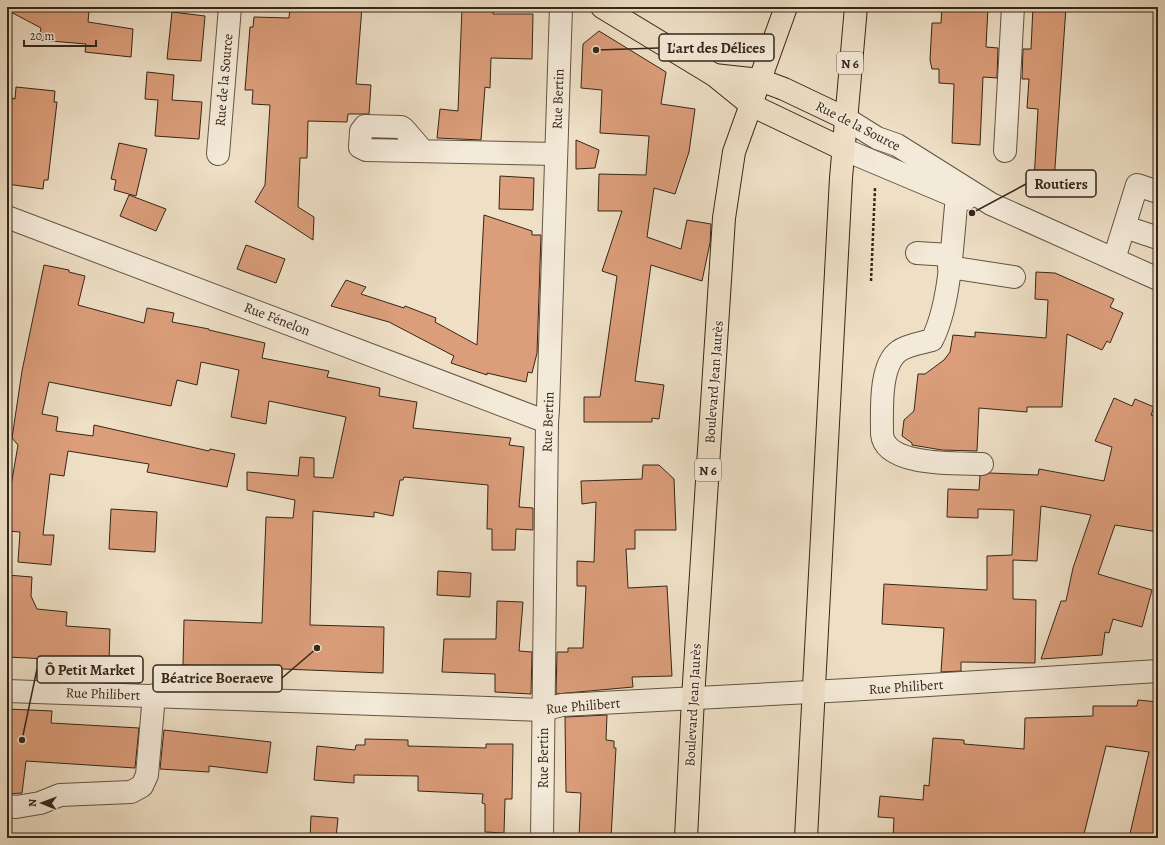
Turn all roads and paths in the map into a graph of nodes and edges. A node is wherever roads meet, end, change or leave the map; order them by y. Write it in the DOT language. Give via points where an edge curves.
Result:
graph roads {
  1 [pos="230,7"];
  2 [pos="561,7"];
  3 [pos="602,7"];
  4 [pos="786,7"];
  5 [pos="856,7"];
  6 [pos="1013,7"];
  7 [pos="714,75"];
  8 [pos="760,80"];
  9 [pos="751,105"];
  10 [pos="845,118"];
  11 [pos="843,149"];
  12 [pos="423,151"];
  13 [pos="1005,151"];
  14 [pos="218,154"];
  15 [pos="556,154"];
  16 [pos="876,163"];
  17 [pos="1158,192"];
  18 [pos="957,197"];
  19 [pos="991,204"];
  20 [pos="7,217"];
  21 [pos="1125,227"];
  22 [pos="1158,238"];
  23 [pos="917,253"];
  24 [pos="1114,259"];
  25 [pos="950,261"];
  26 [pos="1014,277"];
  27 [pos="1158,279"];
  28 [pos="871,281"];
  29 [pos="547,422"];
  30 [pos="982,464"];
  31 [pos="1158,671"];
  32 [pos="7,691"];
  33 [pos="812,692"];
  34 [pos="154,696"];
  35 [pos="693,698"];
  36 [pos="543,710"];
  37 [pos="7,806"];
  38 [pos="542,838"];
  39 [pos="686,838"];
  40 [pos="806,838"];
  1 -- 14 [label="street, Rue de la Source"];
  2 -- 15 [label="street, Rue Bertin"];
  3 -- 7 [label="main road, Rue de la Source"];
  4 -- 8 [label="main road, Boulevard Jean Jaurès / N 6"];
  5 -- 10 [label="main road, N 6"];
  6 -- 13 [label="street"];
  7 -- 8 [label="main road, Rue de la Source"];
  7 -- 9 [label="main road, Rue de la Source"];
  8 -- 9 [label="main road, Boulevard Jean Jaurès / N 6"];
  8 -- 10 [label="main road, Rue de la Source" via="784,88"];
  9 -- 11 [label="main road, Rue de la Source"];
  9 -- 35 [label="main road, Boulevard Jean Jaurès / N 6" via="734,152 724,218"];
  10 -- 11 [label="main road, N 6"];
  10 -- 19 [label="street, Rue de la Source" via="877,138 897,146"];
  11 -- 16 [label="street, Rue de la Source"];
  11 -- 33 [label="main road, N 6"];
  12 -- 15 [label="street"];
  15 -- 29 [label="street, Rue Bertin"];
  16 -- 18 [label="street, Rue de la Source"];
  16 -- 28 [label="path"];
  17 -- 21 [label="street" via="1137,185"];
  18 -- 19 [label="street, Rue de la Source"];
  18 -- 25 [label="street"];
  19 -- 24 [label="street, Rue de la Source"];
  20 -- 29 [label="street, Rue Fénelon"];
  21 -- 22 [label="street"];
  21 -- 24 [label="street"];
  23 -- 25 [label="street"];
  24 -- 27 [label="street, Rue de la Source"];
  25 -- 26 [label="street"];
  25 -- 30 [label="street" via="945,300 932,340 900,350 890,358 886,370 882,441 899,454 915,459"];
  29 -- 36 [label="street, Rue Bertin"];
  31 -- 33 [label="street, Rue Philibert"];
  32 -- 34 [label="street, Rue Philibert"];
  33 -- 35 [label="street, Rue Philibert"];
  33 -- 40 [label="main road, N 6"];
  34 -- 36 [label="street, Rue Philibert"];
  34 -- 37 [label="street" via="147,775 142,786 131,792 60,795 40,803 16,808"];
  35 -- 36 [label="street, Rue Philibert" via="562,705"];
  35 -- 39 [label="main road, Boulevard Jean Jaurès / N 6"];
  36 -- 38 [label="street, Rue Bertin"];
}
